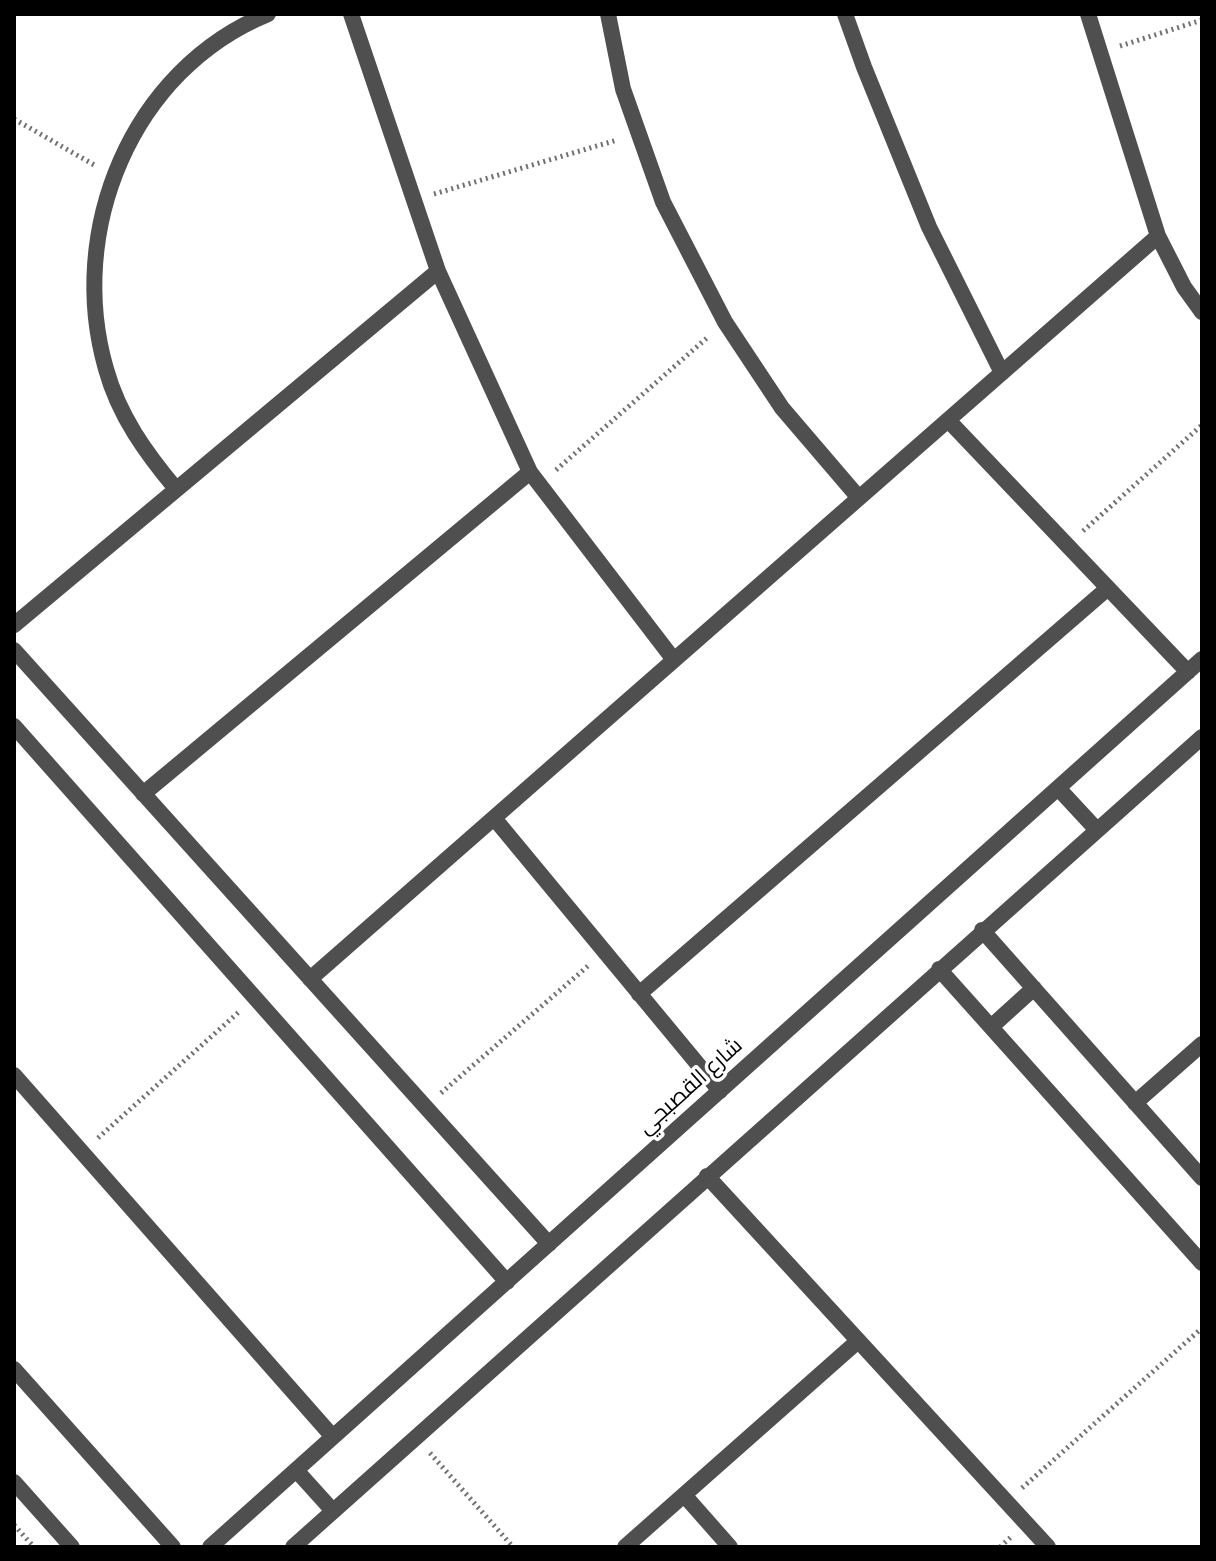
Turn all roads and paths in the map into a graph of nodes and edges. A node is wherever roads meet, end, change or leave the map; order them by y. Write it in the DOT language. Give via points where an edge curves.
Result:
graph roads {
  1 [pos="268,14"];
  2 [pos="351,14"];
  3 [pos="608,14"];
  4 [pos="845,14"];
  5 [pos="1088,14"];
  6 [pos="1202,20"];
  7 [pos="1100,52"];
  8 [pos="14,119"];
  9 [pos="639,133"];
  10 [pos="114,176"];
  11 [pos="414,199"];
  12 [pos="1158,236"];
  13 [pos="438,271"];
  14 [pos="1202,312"];
  15 [pos="725,322"];
  16 [pos="1002,373"];
  17 [pos="948,420"];
  18 [pos="1202,425"];
  19 [pos="535,478"];
  20 [pos="176,489"];
  21 [pos="859,498"];
  22 [pos="1067,545"];
  23 [pos="1108,588"];
  24 [pos="14,625"];
  25 [pos="14,650"];
  26 [pos="1202,659"];
  27 [pos="674,660"];
  28 [pos="1188,672"];
  29 [pos="14,726"];
  30 [pos="1202,737"];
  31 [pos="1058,788"];
  32 [pos="143,794"];
  33 [pos="494,818"];
  34 [pos="1096,829"];
  35 [pos="982,930"];
  36 [pos="604,952"];
  37 [pos="939,969"];
  38 [pos="310,979"];
  39 [pos="1034,988"];
  40 [pos="639,994"];
  41 [pos="255,997"];
  42 [pos="991,1027"];
  43 [pos="1202,1044"];
  44 [pos="14,1075"];
  45 [pos="720,1091"];
  46 [pos="1135,1103"];
  47 [pos="425,1107"];
  48 [pos="82,1152"];
  49 [pos="707,1176"];
  50 [pos="1202,1178"];
  51 [pos="549,1244"];
  52 [pos="1202,1263"];
  53 [pos="507,1282"];
  54 [pos="1202,1328"];
  55 [pos="858,1341"];
  56 [pos="14,1369"];
  57 [pos="333,1437"];
  58 [pos="416,1437"];
  59 [pos="296,1470"];
  60 [pos="14,1482"];
  61 [pos="685,1496"];
  62 [pos="1007,1502"];
  63 [pos="333,1511"];
  64 [pos="14,1525"];
  65 [pos="34,1547"];
  66 [pos="72,1547"];
  67 [pos="173,1547"];
  68 [pos="210,1547"];
  69 [pos="293,1547"];
  70 [pos="513,1547"];
  71 [pos="625,1547"];
  72 [pos="730,1547"];
  73 [pos="1048,1547"];
  1 -- 10 [label="street" via="216,43 181,73 151,108"];
  2 -- 11 [label="street"];
  3 -- 9 [label="street" via="623,89"];
  4 -- 16 [label="street" via="929,227"];
  5 -- 7 [label="street"];
  6 -- 7 [label="path"];
  7 -- 12 [label="street"];
  8 -- 10 [label="path"];
  9 -- 11 [label="path"];
  9 -- 15 [label="street" via="663,202"];
  10 -- 20 [label="street" via="97,234 96,326 123,414 146,454"];
  11 -- 13 [label="street"];
  12 -- 14 [label="street"];
  12 -- 16 [label="street"];
  13 -- 19 [label="street"];
  13 -- 20 [label="street"];
  15 -- 19 [label="path"];
  15 -- 21 [label="street" via="782,408"];
  16 -- 17 [label="street"];
  17 -- 21 [label="street"];
  17 -- 22 [label="street"];
  18 -- 22 [label="path"];
  19 -- 27 [label="street"];
  19 -- 32 [label="street"];
  20 -- 24 [label="street"];
  21 -- 27 [label="street"];
  22 -- 23 [label="street"];
  23 -- 28 [label="street"];
  23 -- 40 [label="street"];
  25 -- 32 [label="street"];
  26 -- 28 [label="street, شارع القصبجي"];
  27 -- 33 [label="street"];
  28 -- 31 [label="street, شارع القصبجي"];
  29 -- 41 [label="street"];
  30 -- 34 [label="street"];
  31 -- 34 [label="street"];
  31 -- 45 [label="street, شارع القصبجي"];
  32 -- 38 [label="street"];
  33 -- 36 [label="street"];
  33 -- 38 [label="street"];
  34 -- 35 [label="street"];
  35 -- 37 [label="street"];
  35 -- 39 [label="street"];
  36 -- 40 [label="street"];
  36 -- 47 [label="path"];
  37 -- 42 [label="street"];
  37 -- 49 [label="street"];
  38 -- 47 [label="street"];
  39 -- 42 [label="street"];
  39 -- 46 [label="street"];
  40 -- 45 [label="street"];
  41 -- 48 [label="path"];
  41 -- 53 [label="street"];
  42 -- 52 [label="street"];
  43 -- 46 [label="street"];
  44 -- 48 [label="street"];
  45 -- 51 [label="street, شارع القصبجي"];
  46 -- 50 [label="street"];
  47 -- 51 [label="street"];
  48 -- 57 [label="street"];
  49 -- 55 [label="street"];
  49 -- 58 [label="street"];
  51 -- 53 [label="street, شارع القصبجي"];
  53 -- 57 [label="street, شارع القصبجي"];
  54 -- 62 [label="path"];
  55 -- 61 [label="street"];
  55 -- 62 [label="street"];
  56 -- 67 [label="street"];
  57 -- 59 [label="street, شارع القصبجي"];
  58 -- 63 [label="street"];
  58 -- 70 [label="path"];
  59 -- 63 [label="street"];
  59 -- 68 [label="street, شارع القصبجي"];
  60 -- 66 [label="street"];
  61 -- 71 [label="street"];
  61 -- 72 [label="street"];
  62 -- 73 [label="street"];
  63 -- 69 [label="street"];
  64 -- 65 [label="path"];
}
